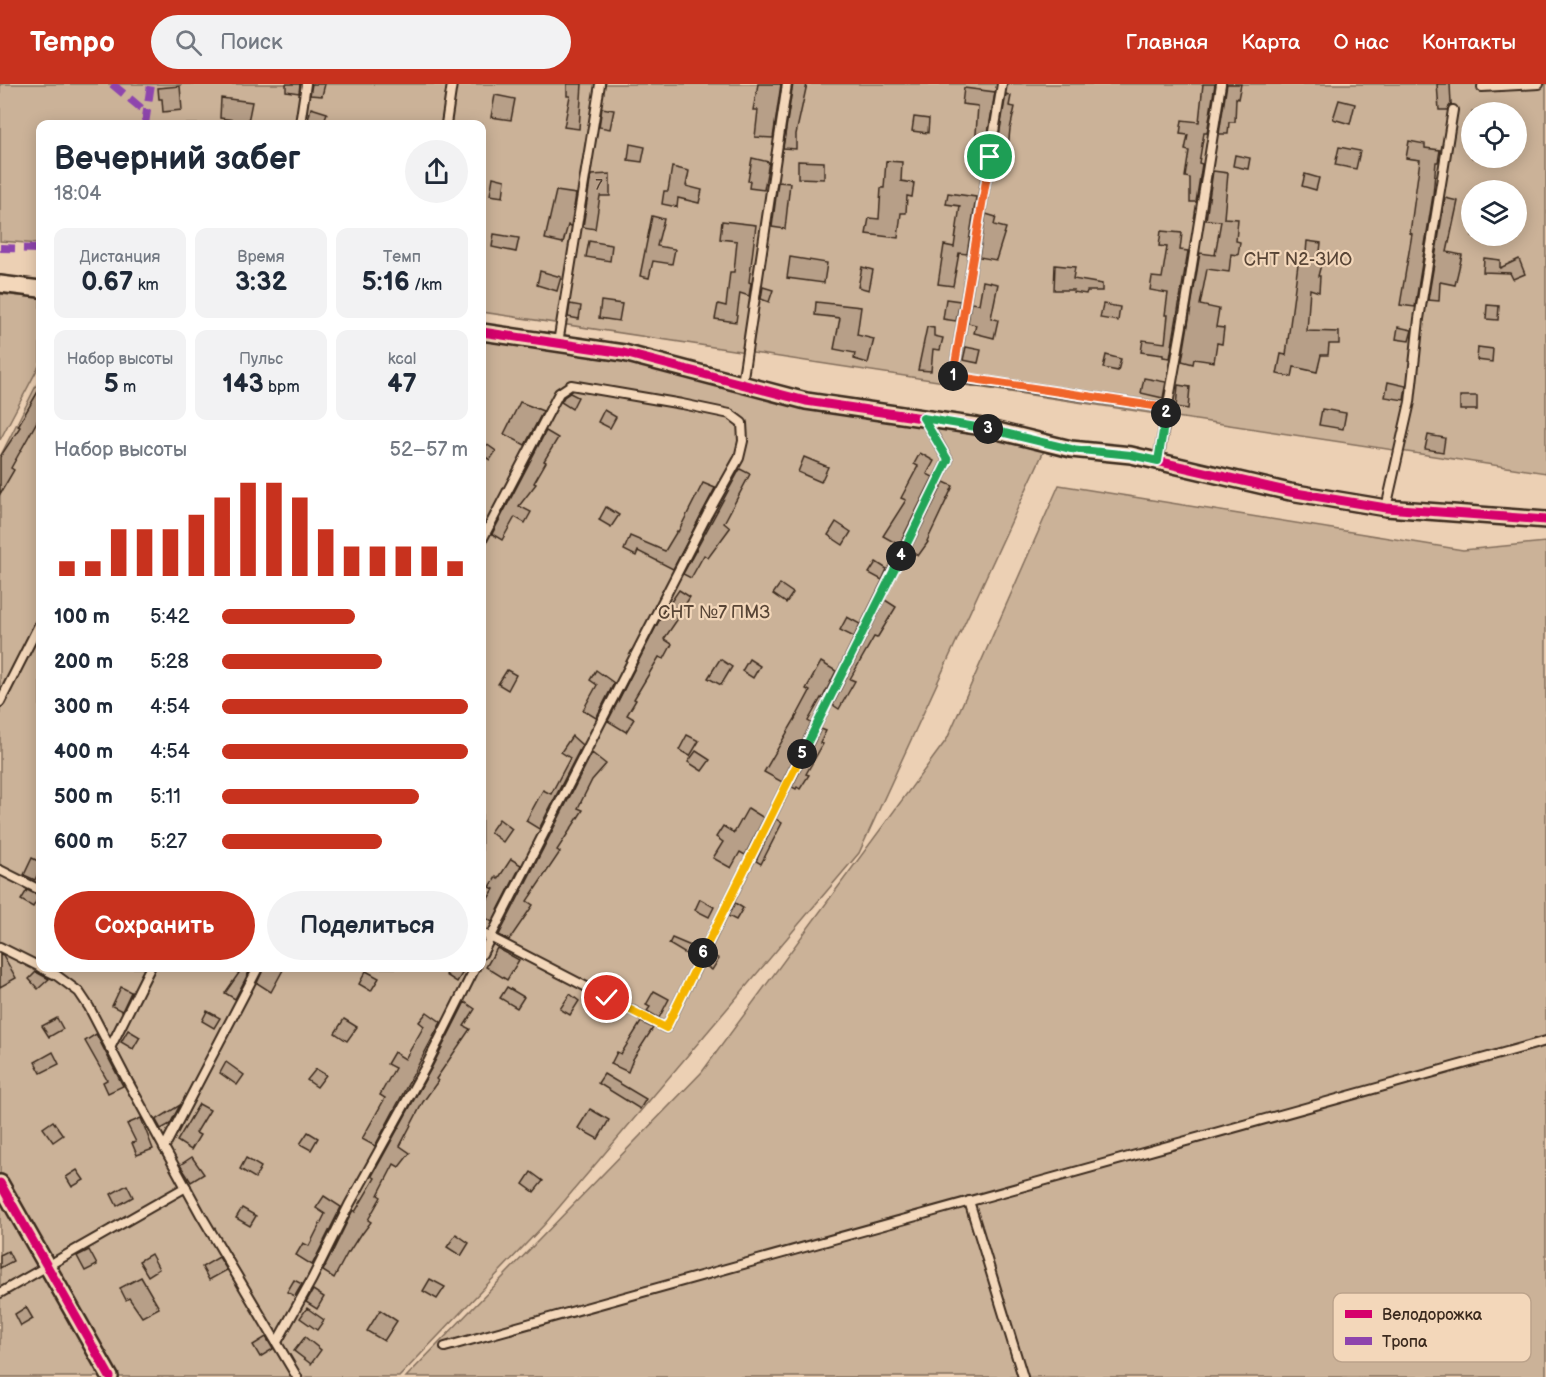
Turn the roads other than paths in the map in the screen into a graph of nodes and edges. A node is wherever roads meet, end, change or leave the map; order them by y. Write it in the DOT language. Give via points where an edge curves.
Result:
graph roads {
  1 [pos="306,84"];
  2 [pos="452,84"];
  3 [pos="600,84"];
  4 [pos="787,84"];
  5 [pos="1002,84"];
  6 [pos="1221,84"];
  7 [pos="1539,84"];
  8 [pos="1482,87"];
  9 [pos="1453,110"];
  10 [pos="301,120"];
  11 [pos="447,120"];
  12 [pos="0,284"];
  13 [pos="36,288"];
  14 [pos="486,333"];
  15 [pos="558,343"];
  16 [pos="742,384"];
  17 [pos="1167,408"];
  18 [pos="923,418"];
  19 [pos="1158,461"];
  20 [pos="1386,508"];
  21 [pos="1546,520"];
  22 [pos="486,532"];
  23 [pos="36,631"];
  24 [pos="0,702"];
  25 [pos="0,870"];
  26 [pos="36,888"];
  27 [pos="486,935"];
  28 [pos="490,937"];
  29 [pos="486,946"];
  30 [pos="0,947"];
  31 [pos="36,965"];
  32 [pos="50,972"];
  33 [pos="148,972"];
  34 [pos="256,972"];
  35 [pos="473,972"];
  36 [pos="1546,1041"];
  37 [pos="110,1048"];
  38 [pos="164,1148"];
  39 [pos="0,1183"];
  40 [pos="186,1188"];
  41 [pos="969,1201"];
  42 [pos="47,1266"];
  43 [pos="0,1293"];
  44 [pos="277,1341"];
  45 [pos="445,1347"];
  46 [pos="110,1377"];
  47 [pos="297,1377"];
  48 [pos="1023,1377"];
  1 -- 10 [label="lane"];
  2 -- 11 [label="lane"];
  3 -- 15 [label="lane"];
  4 -- 16 [label="lane"];
  5 -- 17 [label="lane" via="953,377"];
  6 -- 17 [label="lane"];
  7 -- 8 [label="lane"];
  9 -- 20 [label="lane" via="1410,402"];
  12 -- 13 [label="street"];
  14 -- 15 [label="street"];
  15 -- 16 [label="street" via="624,353"];
  16 -- 18 [label="street" via="806,401"];
  17 -- 19 [label="lane"];
  18 -- 19 [label="street" via="977,426 1071,449"];
  18 -- 28 [label="lane" via="948,460 666,1028"];
  19 -- 20 [label="street" via="1290,492"];
  20 -- 21 [label="street"];
  22 -- 28 [label="lane" via="564,388 692,406 730,414 742,423 739,458"];
  23 -- 24 [label="lane"];
  25 -- 26 [label="lane"];
  27 -- 28 [label="lane"];
  28 -- 29 [label="lane"];
  30 -- 31 [label="lane"];
  32 -- 37 [label="lane" via="79,992"];
  33 -- 37 [label="lane"];
  34 -- 38 [label="lane"];
  35 -- 44 [label="lane"];
  36 -- 41 [label="lane"];
  37 -- 38 [label="lane"];
  38 -- 40 [label="lane"];
  39 -- 42 [label="street"];
  40 -- 42 [label="lane"];
  40 -- 44 [label="lane"];
  41 -- 45 [label="lane"];
  41 -- 48 [label="lane"];
  42 -- 43 [label="lane"];
  42 -- 46 [label="street"];
  44 -- 47 [label="lane"];
}
